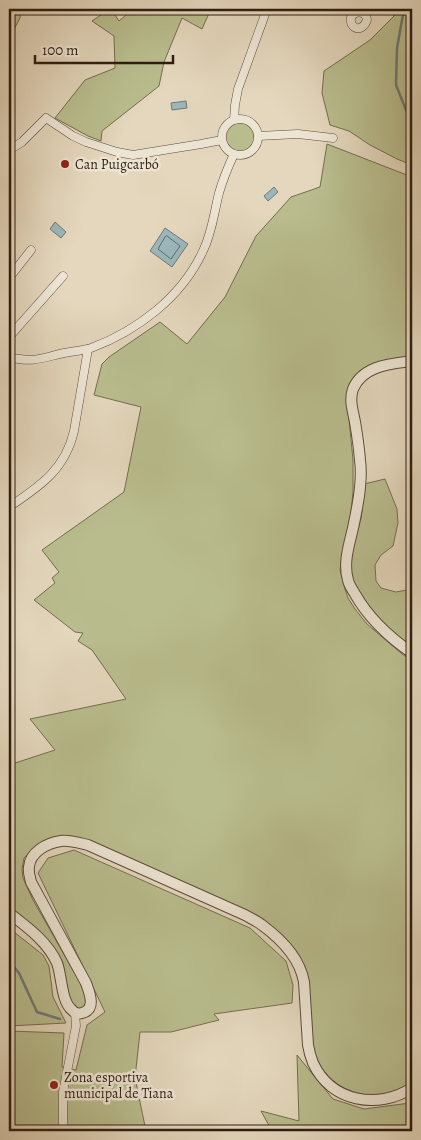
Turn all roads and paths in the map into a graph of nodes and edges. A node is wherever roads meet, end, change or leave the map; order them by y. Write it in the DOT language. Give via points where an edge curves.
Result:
graph roads {
  1 [pos="267,9"];
  2 [pos="234,120"];
  3 [pos="258,136"];
  4 [pos="333,138"];
  5 [pos="222,140"];
  6 [pos="9,150"];
  7 [pos="234,154"];
  8 [pos="31,250"];
  9 [pos="63,276"];
  10 [pos="9,278"];
  11 [pos="9,337"];
  12 [pos="88,348"];
  13 [pos="9,357"];
  14 [pos="412,362"];
  15 [pos="9,507"];
  16 [pos="412,654"];
  17 [pos="9,913"];
  18 [pos="76,1013"];
  19 [pos="412,1088"];
  20 [pos="63,1131"];
  1 -- 2 [label="street" via="238,89"];
  2 -- 3 [label="street" via="249,121"];
  2 -- 5 [label="street" via="224,127"];
  3 -- 4 [label="street" via="298,134"];
  3 -- 7 [label="street" via="251,151"];
  5 -- 6 [label="street" via="133,155 86,142 46,118"];
  5 -- 7 [label="street" via="228,151"];
  7 -- 12 [label="street" via="225,173 204,251 187,279 166,302 137,324"];
  8 -- 10 [label="street"];
  9 -- 11 [label="street"];
  12 -- 13 [label="street" via="42,359"];
  12 -- 15 [label="street" via="74,431 66,454 52,474"];
  14 -- 16 [label="street" via="369,370 353,389 351,404 360,461 360,488 346,566 348,581 371,618"];
  17 -- 18 [label="street" via="46,945 58,965 66,1002"];
  18 -- 19 [label="street" via="83,1013 92,1001 86,983 31,882 28,867 36,853 60,842 88,845 261,924 290,952 302,972 308,1045 320,1075 338,1091 361,1100 394,1097"];
  18 -- 20 [label="street" via="62,1092"];
}
